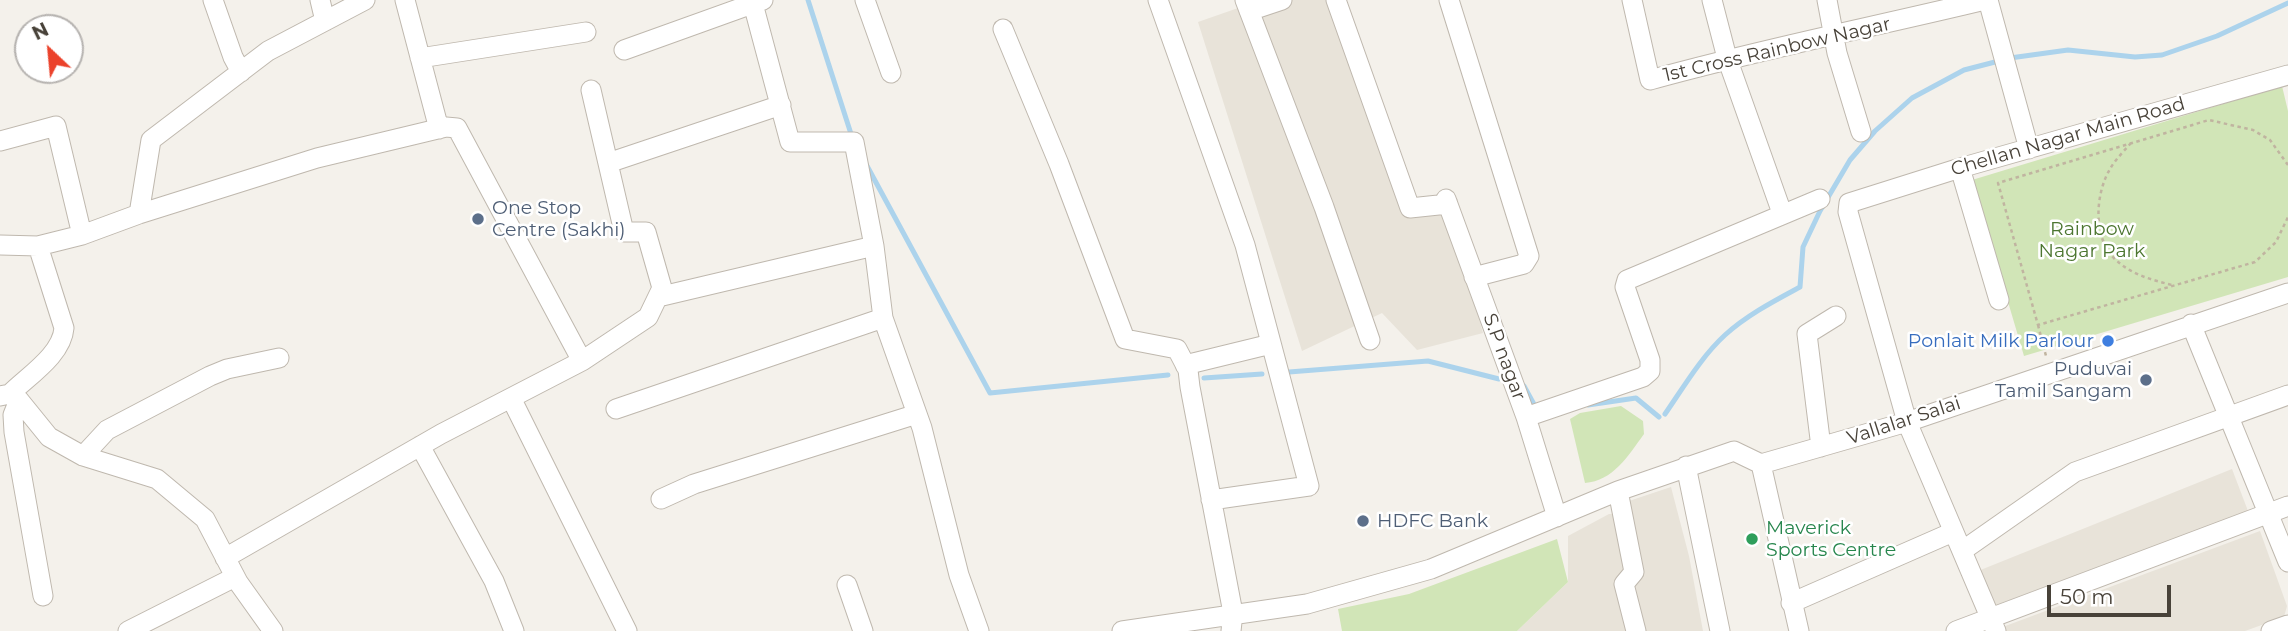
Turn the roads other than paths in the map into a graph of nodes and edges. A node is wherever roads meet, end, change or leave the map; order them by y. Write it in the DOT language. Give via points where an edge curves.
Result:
graph roads {
  1 [pos="214,0"];
  2 [pos="320,0"];
  3 [pos="365,0"];
  4 [pos="405,0"];
  5 [pos="865,0"];
  6 [pos="1157,0"];
  7 [pos="1282,0"];
  8 [pos="1336,0"];
  9 [pos="1449,0"];
  10 [pos="1632,0"];
  11 [pos="1712,0"];
  12 [pos="1827,0"];
  13 [pos="1986,0"];
  14 [pos="757,1"];
  15 [pos="1247,5"];
  16 [pos="325,21"];
  17 [pos="1003,29"];
  18 [pos="586,32"];
  19 [pos="1833,36"];
  20 [pos="624,50"];
  21 [pos="420,58"];
  22 [pos="1727,58"];
  23 [pos="241,72"];
  24 [pos="891,73"];
  25 [pos="2288,75"];
  26 [pos="591,90"];
  27 [pos="781,105"];
  28 [pos="439,129"];
  29 [pos="1861,132"];
  30 [pos="0,141"];
  31 [pos="2029,149"];
  32 [pos="608,163"];
  33 [pos="1960,168"];
  34 [pos="1820,199"];
  35 [pos="1782,213"];
  36 [pos="139,214"];
  37 [pos="82,235"];
  38 [pos="0,245"];
  39 [pos="38,246"];
  40 [pos="874,246"];
  41 [pos="1474,277"];
  42 [pos="2288,293"];
  43 [pos="658,297"];
  44 [pos="1999,300"];
  45 [pos="1836,316"];
  46 [pos="883,318"];
  47 [pos="2191,324"];
  48 [pos="1370,340"];
  49 [pos="1272,344"];
  50 [pos="279,358"];
  51 [pos="582,361"];
  52 [pos="1185,365"];
  53 [pos="2288,395"];
  54 [pos="10,397"];
  55 [pos="511,398"];
  56 [pos="616,409"];
  57 [pos="917,414"];
  58 [pos="2228,416"];
  59 [pos="1526,417"];
  60 [pos="1907,422"];
  61 [pos="420,446"];
  62 [pos="1821,447"];
  63 [pos="83,456"];
  64 [pos="1761,464"];
  65 [pos="1686,466"];
  66 [pos="1618,491"];
  67 [pos="661,499"];
  68 [pos="1212,500"];
  69 [pos="2288,506"];
  70 [pos="2268,513"];
  71 [pos="1558,517"];
  72 [pos="1954,532"];
  73 [pos="1962,551"];
  74 [pos="225,558"];
  75 [pos="2288,562"];
  76 [pos="235,577"];
  77 [pos="847,585"];
  78 [pos="43,596"];
  79 [pos="1791,603"];
  80 [pos="1232,622"];
  81 [pos="1993,624"];
  82 [pos="2288,625"];
  83 [pos="128,631"];
  84 [pos="273,631"];
  85 [pos="514,631"];
  86 [pos="627,631"];
  87 [pos="863,631"];
  88 [pos="979,631"];
  89 [pos="1122,631"];
  90 [pos="1636,631"];
  91 [pos="1720,631"];
  92 [pos="1799,631"];
  93 [pos="1956,631"];
  94 [pos="2271,631"];
  1 -- 23 [label="street"];
  2 -- 16 [label="street"];
  3 -- 16 [label="street"];
  4 -- 21 [label="street"];
  5 -- 24 [label="street"];
  6 -- 49 [label="street" via="1245,245"];
  7 -- 15 [label="street"];
  8 -- 41 [label="street, S.P nagar" via="1410,208 1447,201"];
  9 -- 41 [label="street" via="1529,256 1524,264"];
  10 -- 22 [label="street, 1st Cross Rainbow Nagar" via="1650,80"];
  11 -- 22 [label="street"];
  12 -- 19 [label="street"];
  13 -- 19 [label="street, 1st Cross Rainbow Nagar"];
  13 -- 31 [label="street"];
  14 -- 20 [label="street"];
  14 -- 27 [label="street"];
  15 -- 48 [label="street"];
  16 -- 23 [label="street" via="268,51"];
  17 -- 52 [label="street" via="1125,340 1177,349"];
  18 -- 21 [label="street"];
  19 -- 22 [label="street, 1st Cross Rainbow Nagar"];
  19 -- 29 [label="street"];
  21 -- 28 [label="street"];
  22 -- 35 [label="street"];
  23 -- 36 [label="street" via="152,140"];
  25 -- 31 [label="street, Chellan Nagar Main Road"];
  26 -- 32 [label="street"];
  27 -- 32 [label="street"];
  27 -- 40 [label="street" via="790,142 854,142"];
  28 -- 36 [label="street" via="317,158"];
  28 -- 51 [label="street" via="457,128"];
  30 -- 37 [label="street" via="56,126"];
  31 -- 33 [label="street, Chellan Nagar Main Road"];
  32 -- 43 [label="street" via="624,232 646,232 662,288"];
  33 -- 44 [label="street"];
  33 -- 60 [label="street, Chellan Nagar Main Road" via="1849,203"];
  34 -- 35 [label="street"];
  35 -- 59 [label="street" via="1627,280 1625,287 1650,371"];
  36 -- 37 [label="street"];
  37 -- 39 [label="street"];
  38 -- 39 [label="street"];
  39 -- 54 [label="street" via="64,328 63,339"];
  40 -- 43 [label="street"];
  40 -- 46 [label="street"];
  41 -- 59 [label="street, S.P nagar"];
  42 -- 47 [label="street, Vallalar Salai"];
  43 -- 51 [label="street" via="648,317"];
  45 -- 62 [label="street" via="1807,334"];
  46 -- 56 [label="street"];
  46 -- 57 [label="street"];
  47 -- 58 [label="street"];
  47 -- 60 [label="street, Vallalar Salai"];
  49 -- 52 [label="street"];
  49 -- 68 [label="street" via="1309,486"];
  50 -- 63 [label="street" via="210,376 107,430"];
  51 -- 55 [label="street"];
  52 -- 68 [label="street"];
  53 -- 58 [label="street"];
  54 -- 63 [label="street" via="49,438"];
  54 -- 78 [label="street"];
  55 -- 61 [label="street"];
  55 -- 86 [label="street"];
  57 -- 67 [label="street" via="694,484"];
  57 -- 88 [label="street" via="959,575"];
  58 -- 70 [label="street"];
  58 -- 73 [label="street" via="2075,472"];
  59 -- 71 [label="street, S.P nagar"];
  60 -- 62 [label="street, Vallalar Salai"];
  60 -- 72 [label="street"];
  61 -- 74 [label="street"];
  61 -- 85 [label="street" via="494,581"];
  62 -- 64 [label="street, Vallalar Salai"];
  63 -- 74 [label="street" via="157,479 205,519"];
  64 -- 65 [label="street" via="1734,451"];
  64 -- 79 [label="street"];
  65 -- 66 [label="street"];
  65 -- 91 [label="street"];
  66 -- 71 [label="street"];
  66 -- 90 [label="street" via="1634,572 1624,584"];
  68 -- 80 [label="street"];
  69 -- 70 [label="street"];
  70 -- 75 [label="street"];
  70 -- 81 [label="street"];
  71 -- 80 [label="street" via="1431,569"];
  72 -- 73 [label="street"];
  72 -- 79 [label="street"];
  73 -- 81 [label="street"];
  74 -- 76 [label="street"];
  76 -- 83 [label="street"];
  76 -- 84 [label="street"];
  77 -- 87 [label="street"];
  79 -- 92 [label="street"];
  80 -- 89 [label="street"];
  81 -- 93 [label="street"];
  82 -- 94 [label="street"];
}
